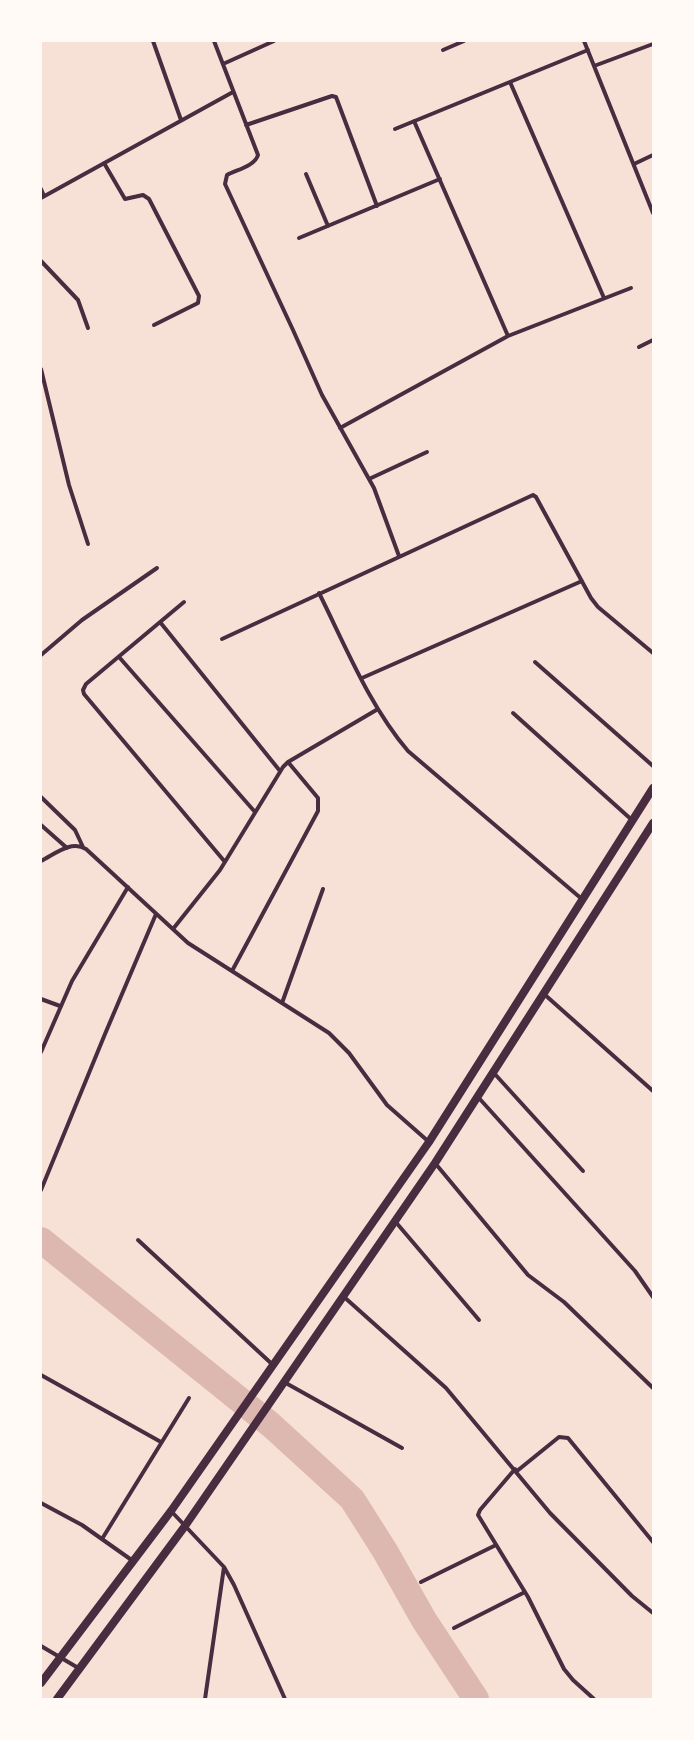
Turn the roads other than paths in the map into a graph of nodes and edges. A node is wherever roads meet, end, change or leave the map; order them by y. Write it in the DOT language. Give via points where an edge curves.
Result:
graph roads {
  1 [pos="153,41"];
  2 [pos="214,41"];
  3 [pos="274,41"];
  4 [pos="464,41"];
  5 [pos="584,41"];
  6 [pos="653,44"];
  7 [pos="443,50"];
  8 [pos="588,50"];
  9 [pos="223,64"];
  10 [pos="594,66"];
  11 [pos="510,82"];
  12 [pos="233,92"];
  13 [pos="181,120"];
  14 [pos="414,121"];
  15 [pos="246,125"];
  16 [pos="395,129"];
  17 [pos="653,155"];
  18 [pos="104,163"];
  19 [pos="634,164"];
  20 [pos="306,174"];
  21 [pos="440,180"];
  22 [pos="41,189"];
  23 [pos="42,197"];
  24 [pos="376,206"];
  25 [pos="653,213"];
  26 [pos="328,226"];
  27 [pos="299,238"];
  28 [pos="41,261"];
  29 [pos="631,288"];
  30 [pos="604,298"];
  31 [pos="154,325"];
  32 [pos="88,328"];
  33 [pos="508,336"];
  34 [pos="653,340"];
  35 [pos="639,347"];
  36 [pos="41,369"];
  37 [pos="340,428"];
  38 [pos="427,452"];
  39 [pos="369,479"];
  40 [pos="88,544"];
  41 [pos="399,556"];
  42 [pos="157,568"];
  43 [pos="582,581"];
  44 [pos="319,593"];
  45 [pos="184,602"];
  46 [pos="160,622"];
  47 [pos="222,638"];
  48 [pos="653,653"];
  49 [pos="41,654"];
  50 [pos="119,657"];
  51 [pos="535,662"];
  52 [pos="362,678"];
  53 [pos="378,709"];
  54 [pos="513,713"];
  55 [pos="288,762"];
  56 [pos="653,766"];
  57 [pos="280,771"];
  58 [pos="653,788"];
  59 [pos="41,797"];
  60 [pos="255,812"];
  61 [pos="633,821"];
  62 [pos="653,823"];
  63 [pos="41,826"];
  64 [pos="83,847"];
  65 [pos="67,848"];
  66 [pos="41,861"];
  67 [pos="225,862"];
  68 [pos="128,887"];
  69 [pos="322,889"];
  70 [pos="583,900"];
  71 [pos="156,914"];
  72 [pos="173,929"];
  73 [pos="232,971"];
  74 [pos="543,994"];
  75 [pos="41,999"];
  76 [pos="282,1003"];
  77 [pos="60,1006"];
  78 [pos="41,1052"];
  79 [pos="493,1072"];
  80 [pos="653,1091"];
  81 [pos="477,1097"];
  82 [pos="430,1142"];
  83 [pos="435,1163"];
  84 [pos="583,1171"];
  85 [pos="41,1190"];
  86 [pos="394,1220"];
  87 [pos="138,1240"];
  88 [pos="343,1295"];
  89 [pos="653,1297"];
  90 [pos="479,1320"];
  91 [pos="274,1366"];
  92 [pos="41,1375"];
  93 [pos="283,1382"];
  94 [pos="653,1388"];
  95 [pos="189,1398"];
  96 [pos="161,1442"];
  97 [pos="402,1448"];
  98 [pos="516,1470"];
  99 [pos="41,1503"];
  100 [pos="171,1511"];
  101 [pos="185,1526"];
  102 [pos="102,1539"];
  103 [pos="653,1542"];
  104 [pos="496,1545"];
  105 [pos="133,1561"];
  106 [pos="224,1567"];
  107 [pos="421,1582"];
  108 [pos="525,1592"];
  109 [pos="653,1613"];
  110 [pos="454,1628"];
  111 [pos="41,1646"];
  112 [pos="61,1658"];
  113 [pos="80,1669"];
  114 [pos="41,1683"];
  115 [pos="57,1699"];
  116 [pos="204,1699"];
  117 [pos="286,1699"];
  118 [pos="594,1699"];
  1 -- 13 [label="street"];
  2 -- 9 [label="street"];
  3 -- 9 [label="street"];
  4 -- 7 [label="street"];
  5 -- 8 [label="street"];
  6 -- 10 [label="street"];
  8 -- 10 [label="street"];
  8 -- 11 [label="street"];
  9 -- 12 [label="street"];
  10 -- 19 [label="street"];
  11 -- 14 [label="street"];
  11 -- 30 [label="street"];
  12 -- 13 [label="street"];
  12 -- 15 [label="street"];
  13 -- 18 [label="street"];
  14 -- 16 [label="street"];
  14 -- 21 [label="street"];
  15 -- 24 [label="street" via="332,96 336,97"];
  15 -- 37 [label="street" via="258,155 257,159 227,175 224,184 322,395"];
  17 -- 19 [label="street"];
  18 -- 23 [label="street"];
  18 -- 31 [label="street" via="124,199 143,195 149,199 199,296 198,303"];
  19 -- 25 [label="street"];
  20 -- 26 [label="street"];
  21 -- 24 [label="street"];
  21 -- 33 [label="street"];
  22 -- 23 [label="street"];
  24 -- 26 [label="street"];
  26 -- 27 [label="street"];
  28 -- 32 [label="street" via="78,300"];
  29 -- 30 [label="street"];
  30 -- 33 [label="street"];
  33 -- 37 [label="street"];
  34 -- 35 [label="street"];
  36 -- 40 [label="street" via="69,485"];
  37 -- 39 [label="street"];
  38 -- 39 [label="street"];
  39 -- 41 [label="street"];
  41 -- 43 [label="street" via="533,495"];
  41 -- 44 [label="street"];
  42 -- 49 [label="street" via="82,620"];
  43 -- 48 [label="street" via="598,607"];
  43 -- 52 [label="street"];
  44 -- 47 [label="street"];
  44 -- 52 [label="street"];
  45 -- 46 [label="street"];
  46 -- 50 [label="street"];
  46 -- 57 [label="street"];
  50 -- 60 [label="street"];
  50 -- 67 [label="street" via="84,687 84,694"];
  51 -- 56 [label="street"];
  52 -- 53 [label="street"];
  53 -- 55 [label="street"];
  53 -- 70 [label="street" via="408,751"];
  54 -- 61 [label="street"];
  55 -- 57 [label="street"];
  55 -- 73 [label="street" via="318,798 318,811"];
  57 -- 60 [label="street"];
  58 -- 61 [label="main road"];
  59 -- 64 [label="street" via="75,830"];
  60 -- 67 [label="street"];
  61 -- 70 [label="main road"];
  62 -- 74 [label="main road"];
  63 -- 65 [label="street"];
  64 -- 65 [label="street" via="79,845"];
  64 -- 68 [label="street"];
  65 -- 66 [label="street"];
  67 -- 72 [label="street"];
  68 -- 71 [label="street"];
  68 -- 77 [label="street"];
  69 -- 76 [label="street"];
  70 -- 82 [label="main road"];
  71 -- 72 [label="street"];
  71 -- 85 [label="street"];
  72 -- 73 [label="street" via="188,943"];
  73 -- 76 [label="street"];
  74 -- 79 [label="main road"];
  74 -- 80 [label="street"];
  75 -- 77 [label="street"];
  76 -- 82 [label="street" via="340,1043 387,1105"];
  77 -- 78 [label="street"];
  79 -- 81 [label="main road"];
  79 -- 84 [label="street"];
  81 -- 83 [label="main road"];
  81 -- 89 [label="street" via="632,1268"];
  82 -- 91 [label="main road"];
  83 -- 86 [label="main road"];
  83 -- 94 [label="street" via="528,1275 564,1302"];
  86 -- 88 [label="main road"];
  86 -- 90 [label="street"];
  87 -- 91 [label="street"];
  88 -- 93 [label="main road"];
  88 -- 98 [label="street" via="446,1388"];
  91 -- 100 [label="main road"];
  92 -- 96 [label="street"];
  93 -- 97 [label="street"];
  93 -- 101 [label="main road"];
  95 -- 96 [label="street"];
  96 -- 102 [label="street"];
  98 -- 103 [label="street" via="558,1438 568,1438"];
  98 -- 104 [label="street" via="478,1515"];
  98 -- 109 [label="street" via="550,1513 632,1596"];
  99 -- 102 [label="street"];
  100 -- 101 [label="street"];
  100 -- 105 [label="main road"];
  101 -- 106 [label="street"];
  101 -- 113 [label="main road"];
  102 -- 105 [label="street"];
  104 -- 107 [label="street"];
  104 -- 108 [label="street"];
  105 -- 112 [label="main road"];
  106 -- 116 [label="street"];
  106 -- 117 [label="street"];
  108 -- 110 [label="street"];
  108 -- 118 [label="street" via="564,1668"];
  111 -- 112 [label="street"];
  112 -- 113 [label="street"];
  112 -- 114 [label="main road"];
  113 -- 115 [label="main road"];
}
